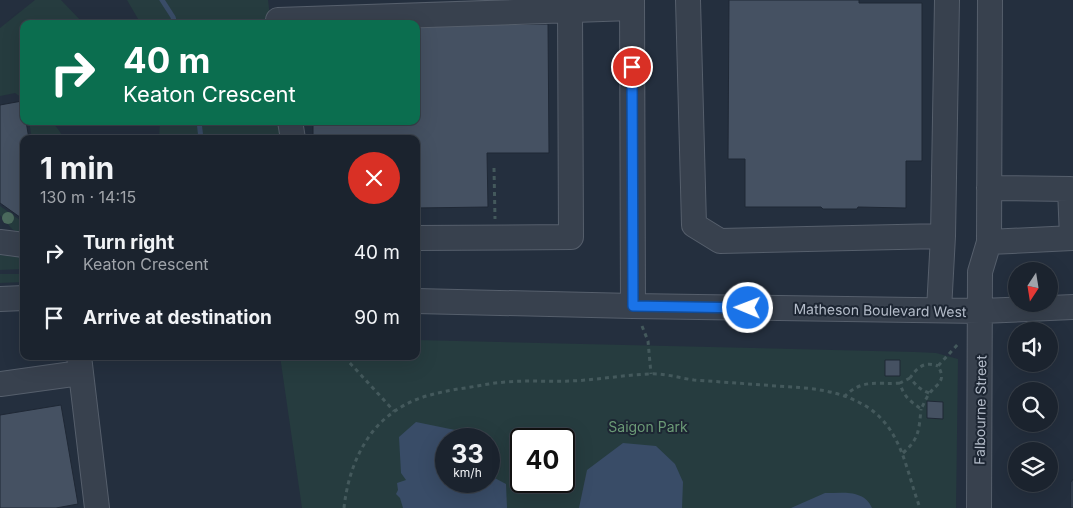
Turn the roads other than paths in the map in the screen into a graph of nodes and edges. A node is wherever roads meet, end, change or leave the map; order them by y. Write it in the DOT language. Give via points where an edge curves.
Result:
graph roads {
  1 [pos="688,0"];
  2 [pos="947,0"];
  3 [pos="990,0"];
  4 [pos="632,4"];
  5 [pos="570,10"];
  6 [pos="278,20"];
  7 [pos="990,188"];
  8 [pos="943,236"];
  9 [pos="420,238"];
  10 [pos="1072,238"];
  11 [pos="989,242"];
  12 [pos="20,298"];
  13 [pos="0,299"];
  14 [pos="420,301"];
  15 [pos="633,306"];
  16 [pos="1073,307"];
  17 [pos="939,310"];
  18 [pos="981,311"];
  19 [pos="79,365"];
  20 [pos="0,384"];
  21 [pos="97,508"];
  22 [pos="979,508"];
  1 -- 8 [label="street" via="694,225 720,241"];
  2 -- 8 [label="street"];
  3 -- 7 [label="street, Falbourne Street"];
  4 -- 5 [label="street"];
  4 -- 15 [label="street"];
  5 -- 6 [label="street"];
  5 -- 9 [label="street" via="571,237"];
  7 -- 10 [label="street" via="1070,188"];
  7 -- 11 [label="street, Falbourne Street"];
  8 -- 17 [label="street"];
  10 -- 11 [label="street"];
  11 -- 18 [label="street, Falbourne Street" via="980,272"];
  12 -- 13 [label="street"];
  14 -- 15 [label="street, Matheson Boulevard West"];
  15 -- 17 [label="street, Matheson Boulevard West"];
  16 -- 18 [label="street, Matheson Boulevard West"];
  17 -- 18 [label="street, Matheson Boulevard West"];
  18 -- 22 [label="street, Falbourne Street"];
  19 -- 20 [label="street"];
  19 -- 21 [label="street"];
}
